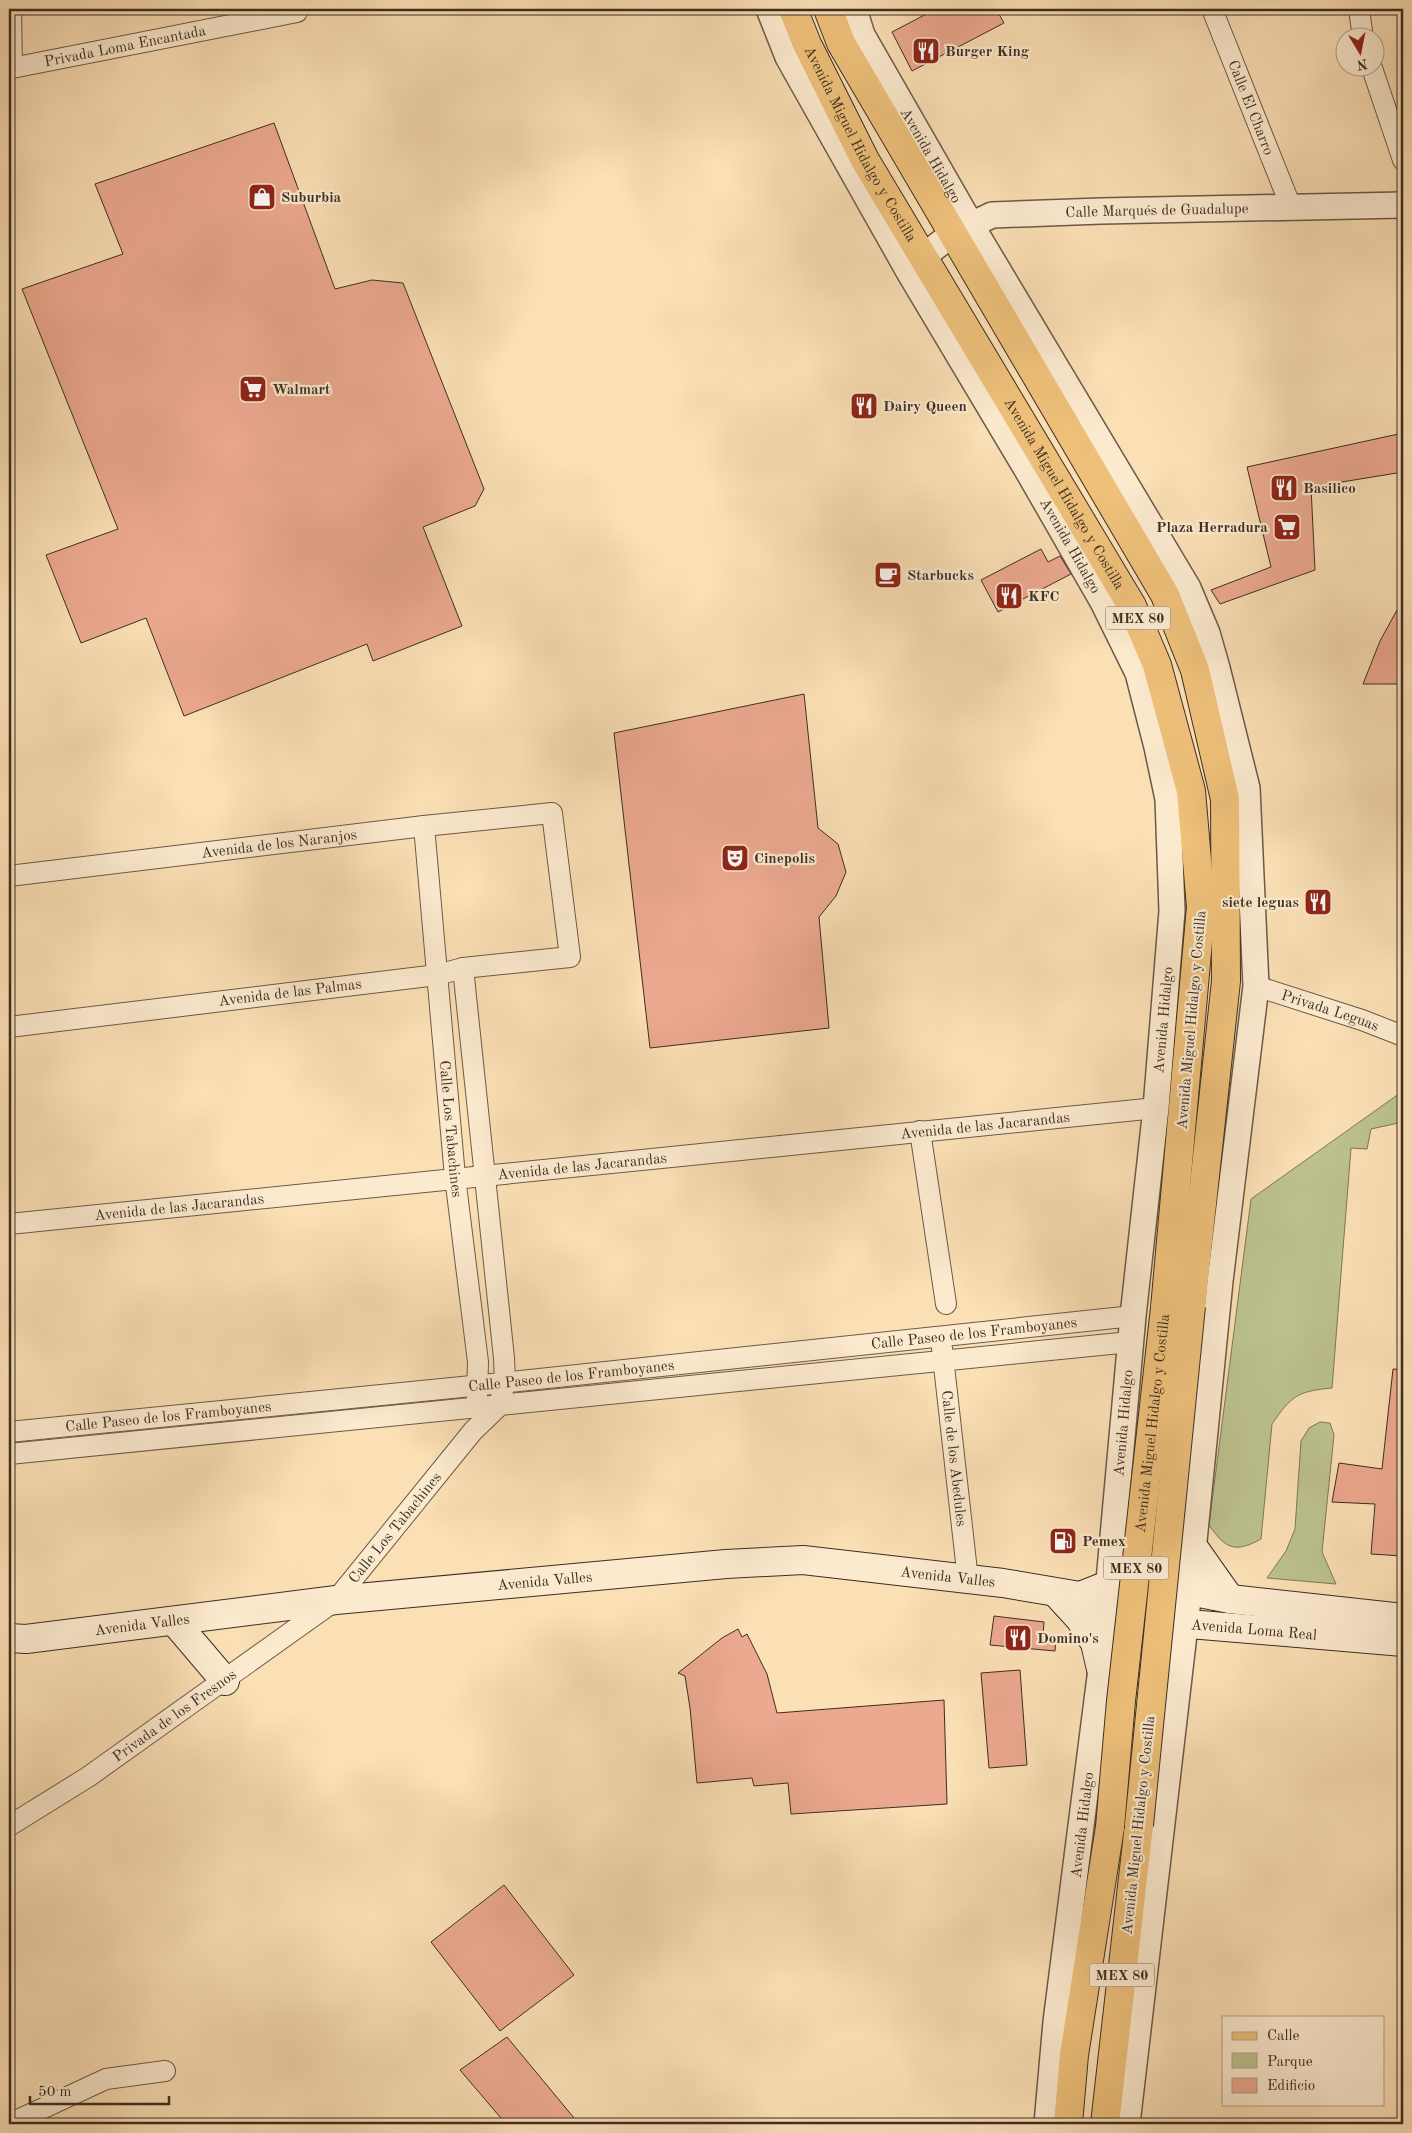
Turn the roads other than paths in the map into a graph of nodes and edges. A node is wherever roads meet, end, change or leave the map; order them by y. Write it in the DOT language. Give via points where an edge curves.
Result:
graph roads {
  1 [pos="769,9"];
  2 [pos="793,9"];
  3 [pos="828,9"];
  4 [pos="854,9"];
  5 [pos="1212,9"];
  6 [pos="1359,9"];
  7 [pos="298,12"];
  8 [pos="10,14"];
  9 [pos="1362,28"];
  10 [pos="1375,78"];
  11 [pos="1403,160"];
  12 [pos="1403,205"];
  13 [pos="1291,207"];
  14 [pos="962,230"];
  15 [pos="924,256"];
  16 [pos="1147,669"];
  17 [pos="424,826"];
  18 [pos="9,876"];
  19 [pos="570,957"];
  20 [pos="464,968"];
  21 [pos="437,975"];
  22 [pos="1256,986"];
  23 [pos="9,1027"];
  24 [pos="1403,1036"];
  25 [pos="1156,1108"];
  26 [pos="920,1131"];
  27 [pos="485,1175"];
  28 [pos="455,1178"];
  29 [pos="9,1224"];
  30 [pos="946,1304"];
  31 [pos="1178,1307"];
  32 [pos="1133,1316"];
  33 [pos="1052,1324"];
  34 [pos="941,1336"];
  35 [pos="1130,1342"];
  36 [pos="1058,1350"];
  37 [pos="944,1361"];
  38 [pos="505,1382"];
  39 [pos="479,1385"];
  40 [pos="499,1406"];
  41 [pos="475,1408"];
  42 [pos="473,1431"];
  43 [pos="9,1432"];
  44 [pos="9,1454"];
  45 [pos="1193,1553"];
  46 [pos="1111,1554"];
  47 [pos="968,1580"];
  48 [pos="1108,1585"];
  49 [pos="1189,1591"];
  50 [pos="1068,1594"];
  51 [pos="1230,1599"];
  52 [pos="336,1600"];
  53 [pos="1403,1618"];
  54 [pos="174,1621"];
  55 [pos="1184,1637"];
  56 [pos="9,1638"];
  57 [pos="1403,1642"];
  58 [pos="1104,1643"];
  59 [pos="225,1681"];
  60 [pos="9,1826"];
  61 [pos="165,2071"];
  62 [pos="9,2124"];
  63 [pos="1047,2124"];
  64 [pos="1068,2124"];
  65 [pos="1105,2124"];
  66 [pos="1127,2124"];
  1 -- 16 [label="street, Avenida Hidalgo" via="788,56 908,270 1093,584"];
  2 -- 15 [label="main road, Avenida Miguel Hidalgo y Costilla / MEX 80" via="865,160"];
  3 -- 14 [label="main road, Avenida Miguel Hidalgo y Costilla / MEX 80" via="841,43"];
  4 -- 14 [label="street, Avenida Hidalgo" via="862,35"];
  5 -- 13 [label="street, Calle El Charro"];
  6 -- 9 [label="street"];
  7 -- 8 [label="street, Privada Loma Encantada" via="12,68"];
  10 -- 11 [label="street"];
  12 -- 13 [label="street, Calle Marqués de Guadalupe"];
  13 -- 14 [label="street, Calle Marqués de Guadalupe" via="992,215"];
  14 -- 15 [label="street, Calle Marqués de Guadalupe"];
  14 -- 22 [label="street, Avenida Hidalgo" via="1188,588 1207,633 1247,788"];
  14 -- 31 [label="main road, Avenida Miguel Hidalgo y Costilla / MEX 80" via="1165,595 1195,670 1225,799 1226,981"];
  15 -- 16 [label="main road, Avenida Miguel Hidalgo y Costilla / MEX 80" via="1132,606"];
  16 -- 25 [label="street, Avenida Hidalgo" via="1157,747 1168,798 1172,911"];
  16 -- 31 [label="main road, Avenida Miguel Hidalgo y Costilla / MEX 80" via="1191,791 1201,907"];
  17 -- 18 [label="street, Avenida de los Naranjos"];
  17 -- 19 [label="street, Avenida de los Naranjos" via="552,813"];
  17 -- 21 [label="street, Calle Los Tabachines"];
  19 -- 20 [label="street, Avenida de las Palmas"];
  20 -- 21 [label="street, Avenida de las Palmas"];
  20 -- 27 [label="street, Calle Los Tabachines"];
  21 -- 23 [label="street, Avenida de las Palmas"];
  21 -- 28 [label="street, Calle Los Tabachines"];
  22 -- 24 [label="street, Privada Leguas"];
  22 -- 45 [label="street, Avenida Hidalgo" via="1220,1281"];
  25 -- 26 [label="street, Avenida de las Jacarandas"];
  25 -- 32 [label="street, Avenida Hidalgo"];
  26 -- 27 [label="street, Avenida de las Jacarandas"];
  26 -- 30 [label="street"];
  27 -- 28 [label="street, Avenida de las Jacarandas"];
  27 -- 38 [label="street, Calle Los Tabachines"];
  28 -- 29 [label="street, Avenida de las Jacarandas"];
  28 -- 39 [label="street, Calle Los Tabachines"];
  31 -- 64 [label="main road, Avenida Miguel Hidalgo y Costilla / MEX 80, bridge" via="1121,1701 1110,1827 1074,2055"];
  31 -- 65 [label="main road, Avenida Miguel Hidalgo y Costilla / MEX 80, bridge" via="1139,1825"];
  32 -- 33 [label="street, Calle Paseo de los Framboyanes"];
  32 -- 35 [label="street, Avenida Hidalgo"];
  33 -- 34 [label="street, Calle Paseo de los Framboyanes"];
  33 -- 36 [label="street"];
  34 -- 37 [label="street, Calle de los Abedules"];
  34 -- 38 [label="street, Calle Paseo de los Framboyanes"];
  35 -- 36 [label="street, Calle Paseo de los Framboyanes"];
  35 -- 46 [label="street, Avenida Hidalgo"];
  36 -- 37 [label="street, Calle Paseo de los Framboyanes"];
  37 -- 40 [label="street, Calle Paseo de los Framboyanes"];
  37 -- 47 [label="street, Calle de los Abedules"];
  38 -- 39 [label="street, Calle Paseo de los Framboyanes"];
  38 -- 40 [label="street, Calle Los Tabachines"];
  39 -- 41 [label="street, Calle Los Tabachines"];
  39 -- 43 [label="street, Calle Paseo de los Framboyanes"];
  40 -- 41 [label="street, Calle Paseo de los Framboyanes"];
  40 -- 42 [label="street, Calle Los Tabachines"];
  41 -- 42 [label="street, Calle Los Tabachines"];
  41 -- 44 [label="street, Calle Paseo de los Framboyanes"];
  42 -- 52 [label="street, Calle Los Tabachines"];
  45 -- 46 [label="street" via="1183,1563 1121,1561"];
  45 -- 49 [label="street, Avenida Hidalgo"];
  45 -- 51 [label="main road"];
  46 -- 48 [label="street, Avenida Hidalgo"];
  47 -- 50 [label="main road, Avenida Valles"];
  47 -- 52 [label="main road, Avenida Valles" via="803,1560"];
  48 -- 49 [label="main road, Avenida Loma Real"];
  48 -- 50 [label="main road"];
  48 -- 58 [label="street, Avenida Hidalgo"];
  49 -- 51 [label="main road, Avenida Loma Real"];
  49 -- 55 [label="street, Avenida Hidalgo"];
  50 -- 58 [label="main road, Avenida Valles"];
  50 -- 58 [label="main road" via="1095,1643"];
  51 -- 53 [label="main road, Avenida Loma Real"];
  52 -- 54 [label="main road, Avenida Valles"];
  52 -- 59 [label="street, Privada de los Fresnos"];
  54 -- 56 [label="main road, Avenida Valles" via="26,1639"];
  54 -- 59 [label="main road"];
  55 -- 57 [label="main road, Avenida Loma Real"];
  55 -- 58 [label="main road, Avenida Loma Real"];
  55 -- 66 [label="street, Avenida Hidalgo"];
  58 -- 63 [label="street, Avenida Hidalgo" via="1056,2022"];
  59 -- 60 [label="street, Privada de los Fresnos" via="88,1777"];
  61 -- 62 [label="street" via="106,2080"];
}
